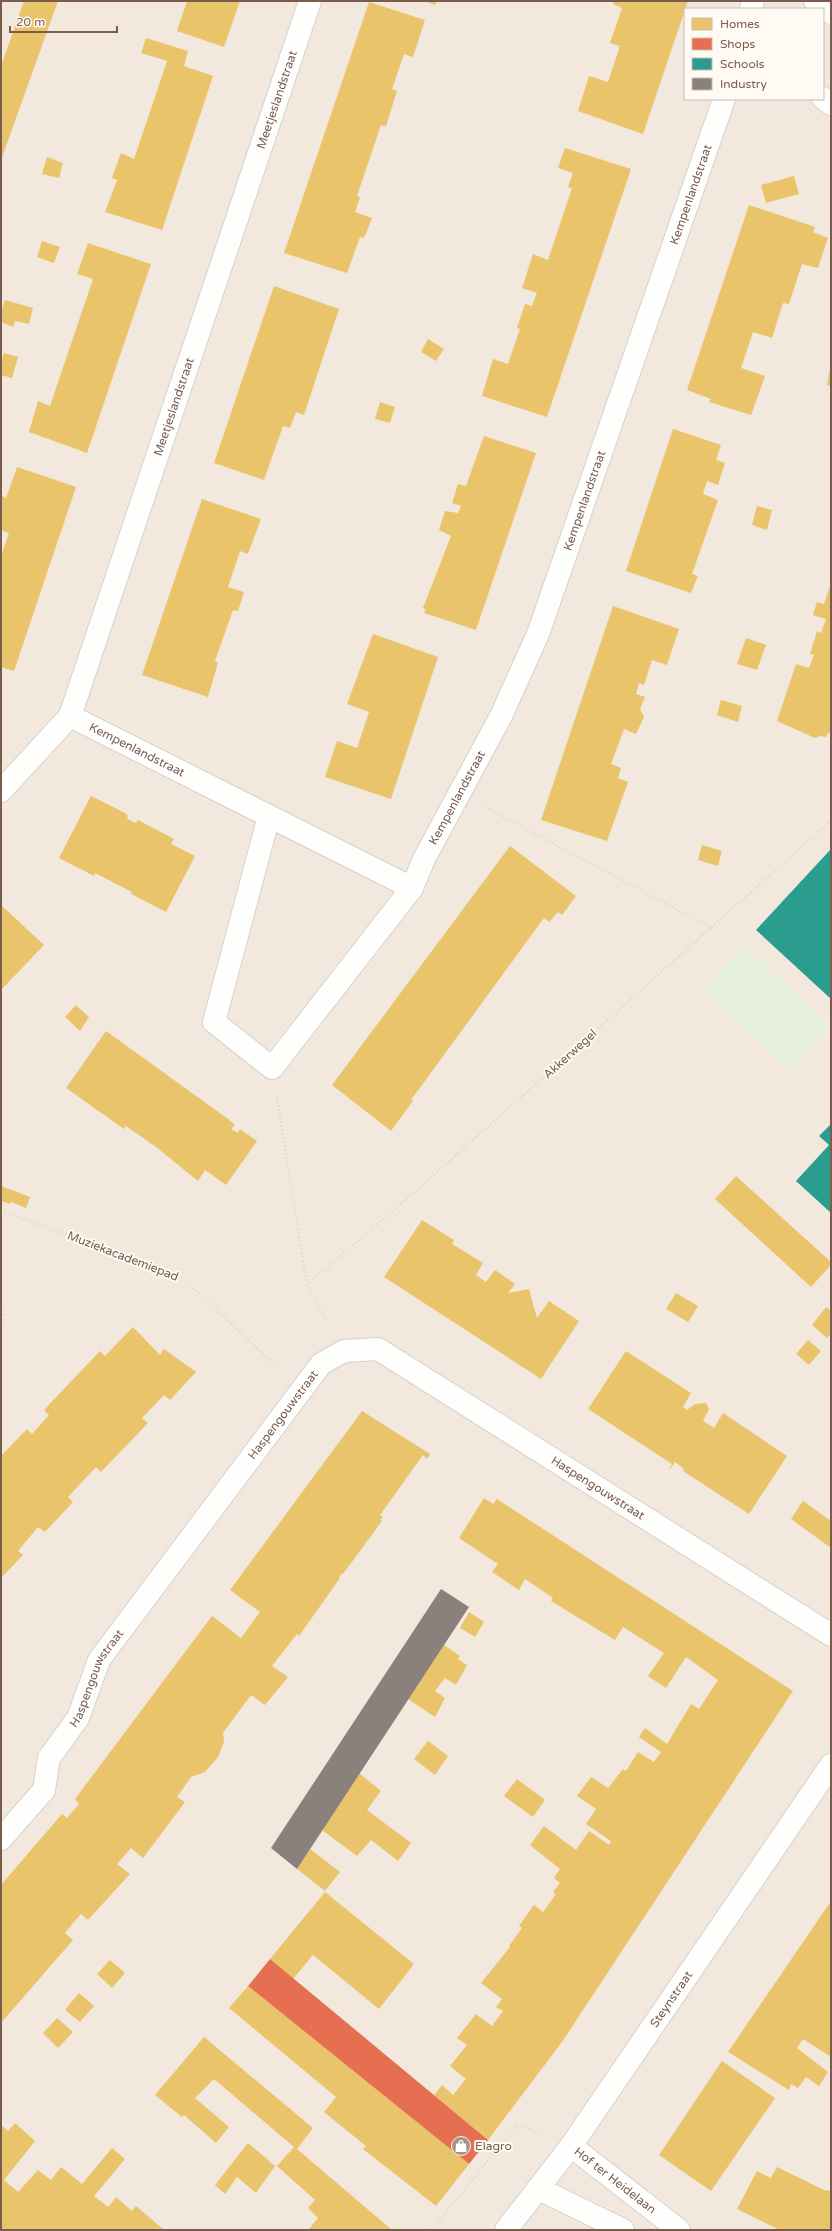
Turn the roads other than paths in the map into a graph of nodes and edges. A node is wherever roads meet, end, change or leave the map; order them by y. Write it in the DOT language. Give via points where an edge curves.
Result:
graph roads {
  1 [pos="310,1"];
  2 [pos="815,1"];
  3 [pos="831,13"];
  4 [pos="724,100"];
  5 [pos="70,716"];
  6 [pos="1,791"];
  7 [pos="269,816"];
  8 [pos="412,888"];
  9 [pos="831,1635"];
  10 [pos="831,1765"];
  11 [pos="1,1839"];
  12 [pos="571,2146"];
  13 [pos="539,2190"];
  14 [pos="506,2230"];
  15 [pos="623,2230"];
  16 [pos="678,2230"];
  1 -- 5 [label="street, Meetjeslandstraat"];
  2 -- 3 [label="street"];
  4 -- 8 [label="street, Kempenlandstraat" via="538,634 501,716 424,860"];
  5 -- 6 [label="street, Meetjeslandstraat"];
  5 -- 7 [label="street, Kempenlandstraat"];
  7 -- 8 [label="street, Kempenlandstraat"];
  7 -- 8 [label="street, Kempenlandstraat" via="214,1022 272,1068"];
  9 -- 11 [label="street, Haspengouwstraat" via="378,1349 344,1351 321,1364 99,1660 78,1718 49,1758 44,1790"];
  10 -- 12 [label="street, Steynstraat"];
  12 -- 13 [label="street, Steynstraat"];
  12 -- 16 [label="street, Hof ter Heidelaan"];
  13 -- 14 [label="street, Steynstraat"];
  13 -- 15 [label="street"];
}
